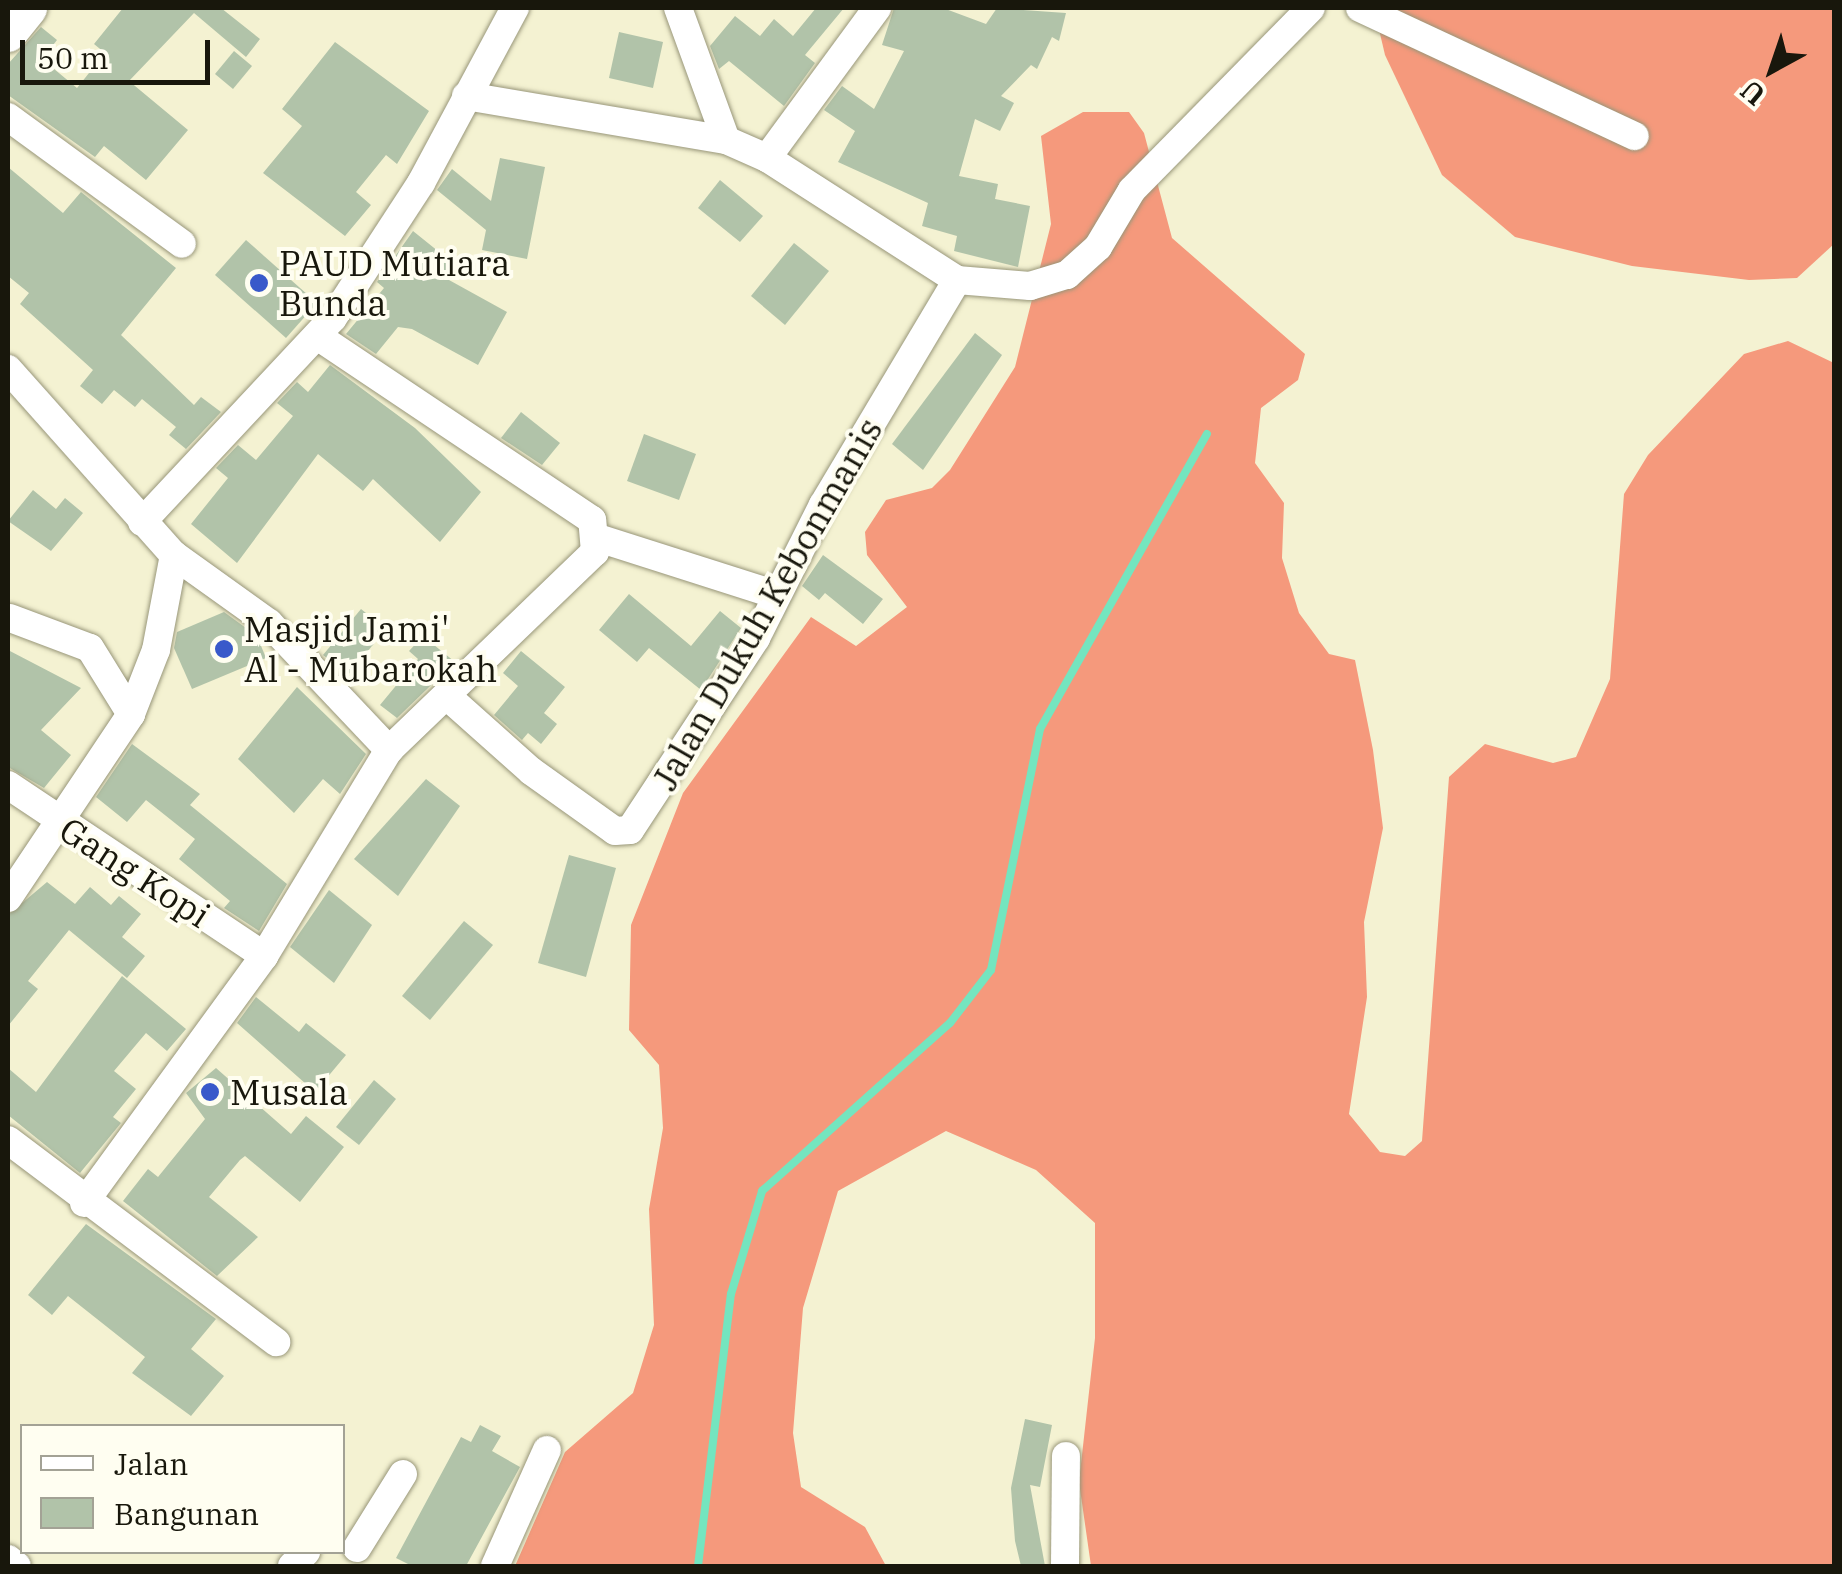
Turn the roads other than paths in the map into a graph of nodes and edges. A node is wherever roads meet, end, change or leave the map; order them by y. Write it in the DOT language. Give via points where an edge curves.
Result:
graph roads {
  1 [pos="28,8"];
  2 [pos="515,8"];
  3 [pos="678,8"];
  4 [pos="877,8"];
  5 [pos="1311,8"];
  6 [pos="1360,8"];
  7 [pos="8,33"];
  8 [pos="466,96"];
  9 [pos="8,117"];
  10 [pos="1634,136"];
  11 [pos="726,140"];
  12 [pos="767,158"];
  13 [pos="182,244"];
  14 [pos="957,280"];
  15 [pos="319,337"];
  16 [pos="8,370"];
  17 [pos="142,522"];
  18 [pos="598,538"];
  19 [pos="174,555"];
  20 [pos="773,594"];
  21 [pos="10,618"];
  22 [pos="448,697"];
  23 [pos="131,714"];
  24 [pos="389,750"];
  25 [pos="8,786"];
  26 [pos="59,823"];
  27 [pos="8,898"];
  28 [pos="264,956"];
  29 [pos="8,1140"];
  30 [pos="84,1203"];
  31 [pos="276,1342"];
  32 [pos="546,1450"];
  33 [pos="1066,1456"];
  34 [pos="403,1474"];
  35 [pos="359,1551"];
  36 [pos="8,1558"];
  37 [pos="17,1566"];
  38 [pos="494,1566"];
  39 [pos="1065,1566"];
  1 -- 7 [label="main road"];
  2 -- 8 [label="street"];
  3 -- 11 [label="street"];
  4 -- 12 [label="street"];
  5 -- 14 [label="street" via="1132,190 1098,247 1068,276 1030,286"];
  6 -- 10 [label="street"];
  8 -- 11 [label="street"];
  8 -- 15 [label="street" via="422,183"];
  9 -- 13 [label="street"];
  11 -- 12 [label="street"];
  12 -- 14 [label="street"];
  14 -- 20 [label="street, Jalan Dukuh Kebonmanis"];
  15 -- 17 [label="street"];
  15 -- 18 [label="street" via="592,520"];
  16 -- 17 [label="street"];
  17 -- 19 [label="street"];
  18 -- 20 [label="street"];
  18 -- 22 [label="street" via="558,592"];
  19 -- 23 [label="street" via="156,650"];
  19 -- 24 [label="street" via="269,623"];
  20 -- 22 [label="street, Jalan Dukuh Kebonmanis" via="756,638 630,830 615,831 531,771"];
  21 -- 23 [label="street" via="90,648"];
  22 -- 24 [label="street"];
  23 -- 26 [label="street"];
  24 -- 28 [label="street"];
  25 -- 26 [label="street, Gang Kopi"];
  26 -- 27 [label="street"];
  26 -- 28 [label="street, Gang Kopi"];
  28 -- 30 [label="street"];
  29 -- 30 [label="street"];
  30 -- 31 [label="street"];
  32 -- 38 [label="street"];
  33 -- 39 [label="street"];
  34 -- 35 [label="street"];
  36 -- 37 [label="street"];
}
